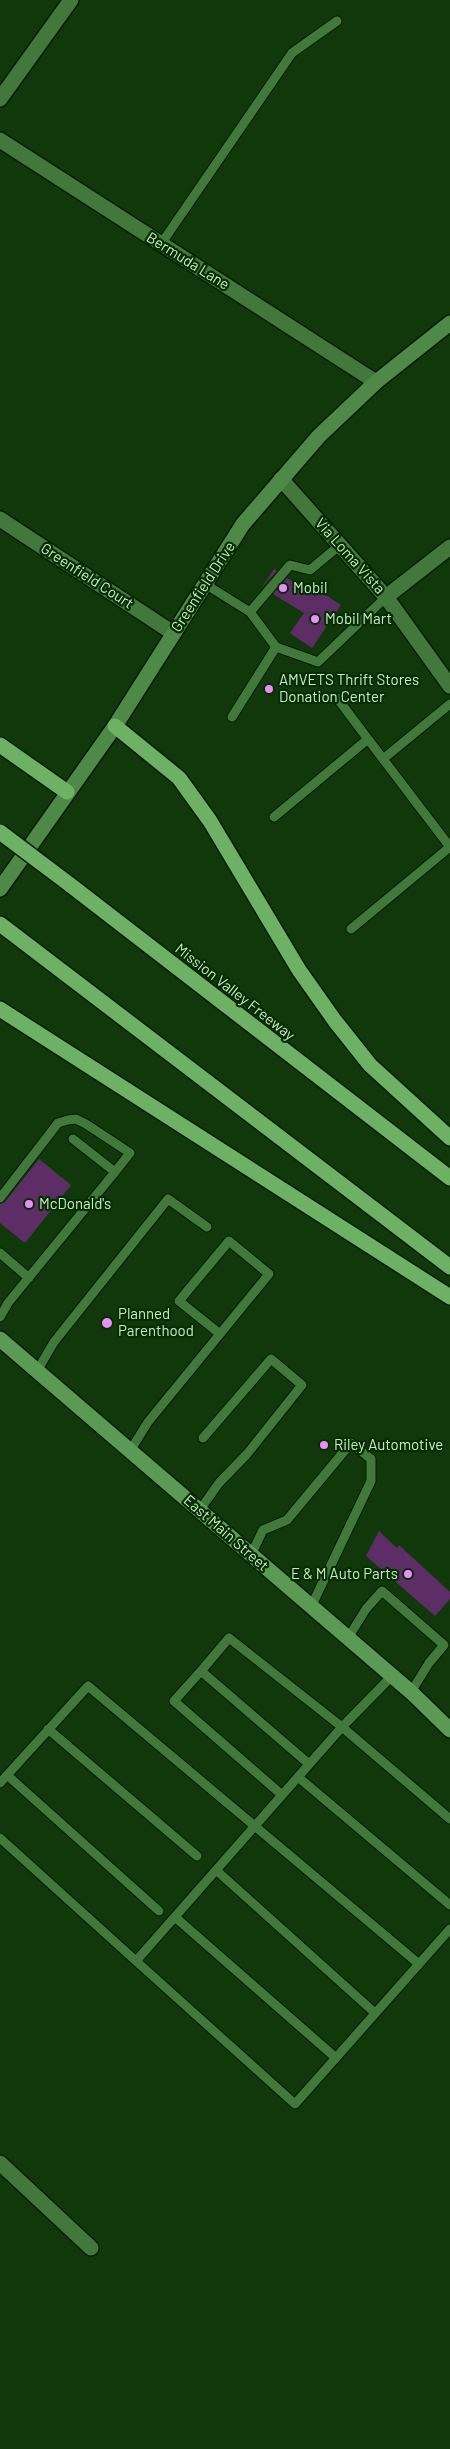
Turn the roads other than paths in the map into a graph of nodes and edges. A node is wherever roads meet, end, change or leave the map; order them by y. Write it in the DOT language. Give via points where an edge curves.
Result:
graph roads {
  1 [pos="71,0"];
  2 [pos="337,21"];
  3 [pos="0,100"];
  4 [pos="0,140"];
  5 [pos="161,244"];
  6 [pos="450,323"];
  7 [pos="376,382"];
  8 [pos="281,479"];
  9 [pos="0,519"];
  10 [pos="340,545"];
  11 [pos="450,546"];
  12 [pos="205,584"];
  13 [pos="386,597"];
  14 [pos="250,612"];
  15 [pos="173,633"];
  16 [pos="276,647"];
  17 [pos="450,686"];
  18 [pos="337,698"];
  19 [pos="450,704"];
  20 [pos="232,717"];
  21 [pos="115,726"];
  22 [pos="368,739"];
  23 [pos="0,745"];
  24 [pos="383,759"];
  25 [pos="67,792"];
  26 [pos="274,817"];
  27 [pos="0,832"];
  28 [pos="450,847"];
  29 [pos="0,889"];
  30 [pos="0,924"];
  31 [pos="351,929"];
  32 [pos="0,1009"];
  33 [pos="450,1138"];
  34 [pos="73,1139"];
  35 [pos="115,1172"];
  36 [pos="450,1178"];
  37 [pos="0,1198"];
  38 [pos="207,1227"];
  39 [pos="0,1253"];
  40 [pos="450,1267"];
  41 [pos="29,1278"];
  42 [pos="450,1298"];
  43 [pos="0,1317"];
  44 [pos="220,1334"];
  45 [pos="0,1339"];
  46 [pos="37,1371"];
  47 [pos="203,1438"];
  48 [pos="130,1451"];
  49 [pos="199,1510"];
  50 [pos="251,1555"];
  51 [pos="311,1607"];
  52 [pos="348,1638"];
  53 [pos="201,1671"];
  54 [pos="392,1676"];
  55 [pos="411,1692"];
  56 [pos="342,1727"];
  57 [pos="48,1729"];
  58 [pos="450,1730"];
  59 [pos="309,1764"];
  60 [pos="8,1775"];
  61 [pos="298,1776"];
  62 [pos="0,1783"];
  63 [pos="282,1795"];
  64 [pos="450,1819"];
  65 [pos="254,1826"];
  66 [pos="0,1838"];
  67 [pos="197,1856"];
  68 [pos="216,1870"];
  69 [pos="450,1905"];
  70 [pos="159,1912"];
  71 [pos="175,1917"];
  72 [pos="450,1929"];
  73 [pos="136,1961"];
  74 [pos="419,1964"];
  75 [pos="376,2013"];
  76 [pos="336,2058"];
  77 [pos="0,2163"];
  78 [pos="91,2248"];
  1 -- 3 [label="street"];
  2 -- 5 [label="lane" via="292,53"];
  4 -- 5 [label="street, Bermuda Lane"];
  5 -- 7 [label="street, Bermuda Lane"];
  6 -- 7 [label="main road, Greenfield Drive"];
  7 -- 8 [label="main road, Greenfield Drive" via="319,436"];
  8 -- 10 [label="street, Via Loma Vista"];
  8 -- 12 [label="main road, Greenfield Drive" via="242,524"];
  9 -- 15 [label="street, Greenfield Court"];
  10 -- 13 [label="street, Via Loma Vista"];
  10 -- 14 [label="lane" via="310,570 290,565"];
  11 -- 13 [label="street"];
  12 -- 14 [label="lane"];
  12 -- 15 [label="main road, Greenfield Drive"];
  13 -- 16 [label="lane" via="318,662"];
  13 -- 17 [label="street, Via Loma Vista"];
  14 -- 16 [label="lane"];
  15 -- 21 [label="main road, Greenfield Drive"];
  16 -- 20 [label="lane"];
  18 -- 22 [label="lane"];
  19 -- 24 [label="lane"];
  21 -- 25 [label="main road, Greenfield Drive"];
  21 -- 33 [label="highway" via="179,778 210,821 294,962 335,1021 370,1065"];
  22 -- 24 [label="lane"];
  22 -- 26 [label="lane"];
  23 -- 25 [label="highway"];
  24 -- 28 [label="lane"];
  25 -- 29 [label="main road, Greenfield Drive"];
  27 -- 36 [label="highway, Mission Valley Freeway, bridge"];
  28 -- 31 [label="lane"];
  30 -- 40 [label="highway"];
  32 -- 42 [label="highway"];
  34 -- 35 [label="lane"];
  35 -- 37 [label="lane" via="130,1154 86,1124 76,1119 68,1120 58,1123"];
  35 -- 41 [label="lane"];
  38 -- 46 [label="lane" via="168,1199 54,1342"];
  39 -- 41 [label="lane"];
  41 -- 43 [label="lane"];
  44 -- 44 [label="lane" via="269,1274 229,1241 179,1301"];
  44 -- 48 [label="lane" via="148,1422"];
  45 -- 46 [label="main road, East Main Street"];
  46 -- 48 [label="main road, East Main Street"];
  47 -- 49 [label="lane" via="271,1359 302,1385"];
  48 -- 49 [label="main road, East Main Street"];
  49 -- 50 [label="main road, East Main Street"];
  50 -- 51 [label="main road, East Main Street"];
  50 -- 51 [label="lane" via="263,1530 287,1520 351,1443 371,1459 370,1481"];
  51 -- 52 [label="main road, East Main Street"];
  52 -- 54 [label="main road, East Main Street"];
  52 -- 55 [label="lane" via="382,1591 444,1645"];
  53 -- 56 [label="lane" via="229,1638"];
  53 -- 59 [label="lane"];
  53 -- 63 [label="lane" via="174,1701"];
  54 -- 55 [label="main road, East Main Street"];
  54 -- 56 [label="lane"];
  55 -- 58 [label="main road, East Main Street"];
  56 -- 59 [label="lane"];
  56 -- 64 [label="lane"];
  57 -- 60 [label="lane"];
  57 -- 65 [label="lane" via="88,1686"];
  57 -- 67 [label="lane"];
  59 -- 61 [label="lane"];
  60 -- 62 [label="lane"];
  60 -- 70 [label="lane"];
  61 -- 63 [label="lane"];
  61 -- 69 [label="lane"];
  63 -- 65 [label="lane"];
  65 -- 68 [label="lane"];
  65 -- 74 [label="lane"];
  66 -- 73 [label="lane"];
  68 -- 71 [label="lane"];
  68 -- 75 [label="lane"];
  71 -- 73 [label="lane"];
  71 -- 76 [label="lane"];
  72 -- 74 [label="lane"];
  73 -- 76 [label="lane" via="295,2104"];
  74 -- 75 [label="lane"];
  75 -- 76 [label="lane"];
  77 -- 78 [label="street"];
}
